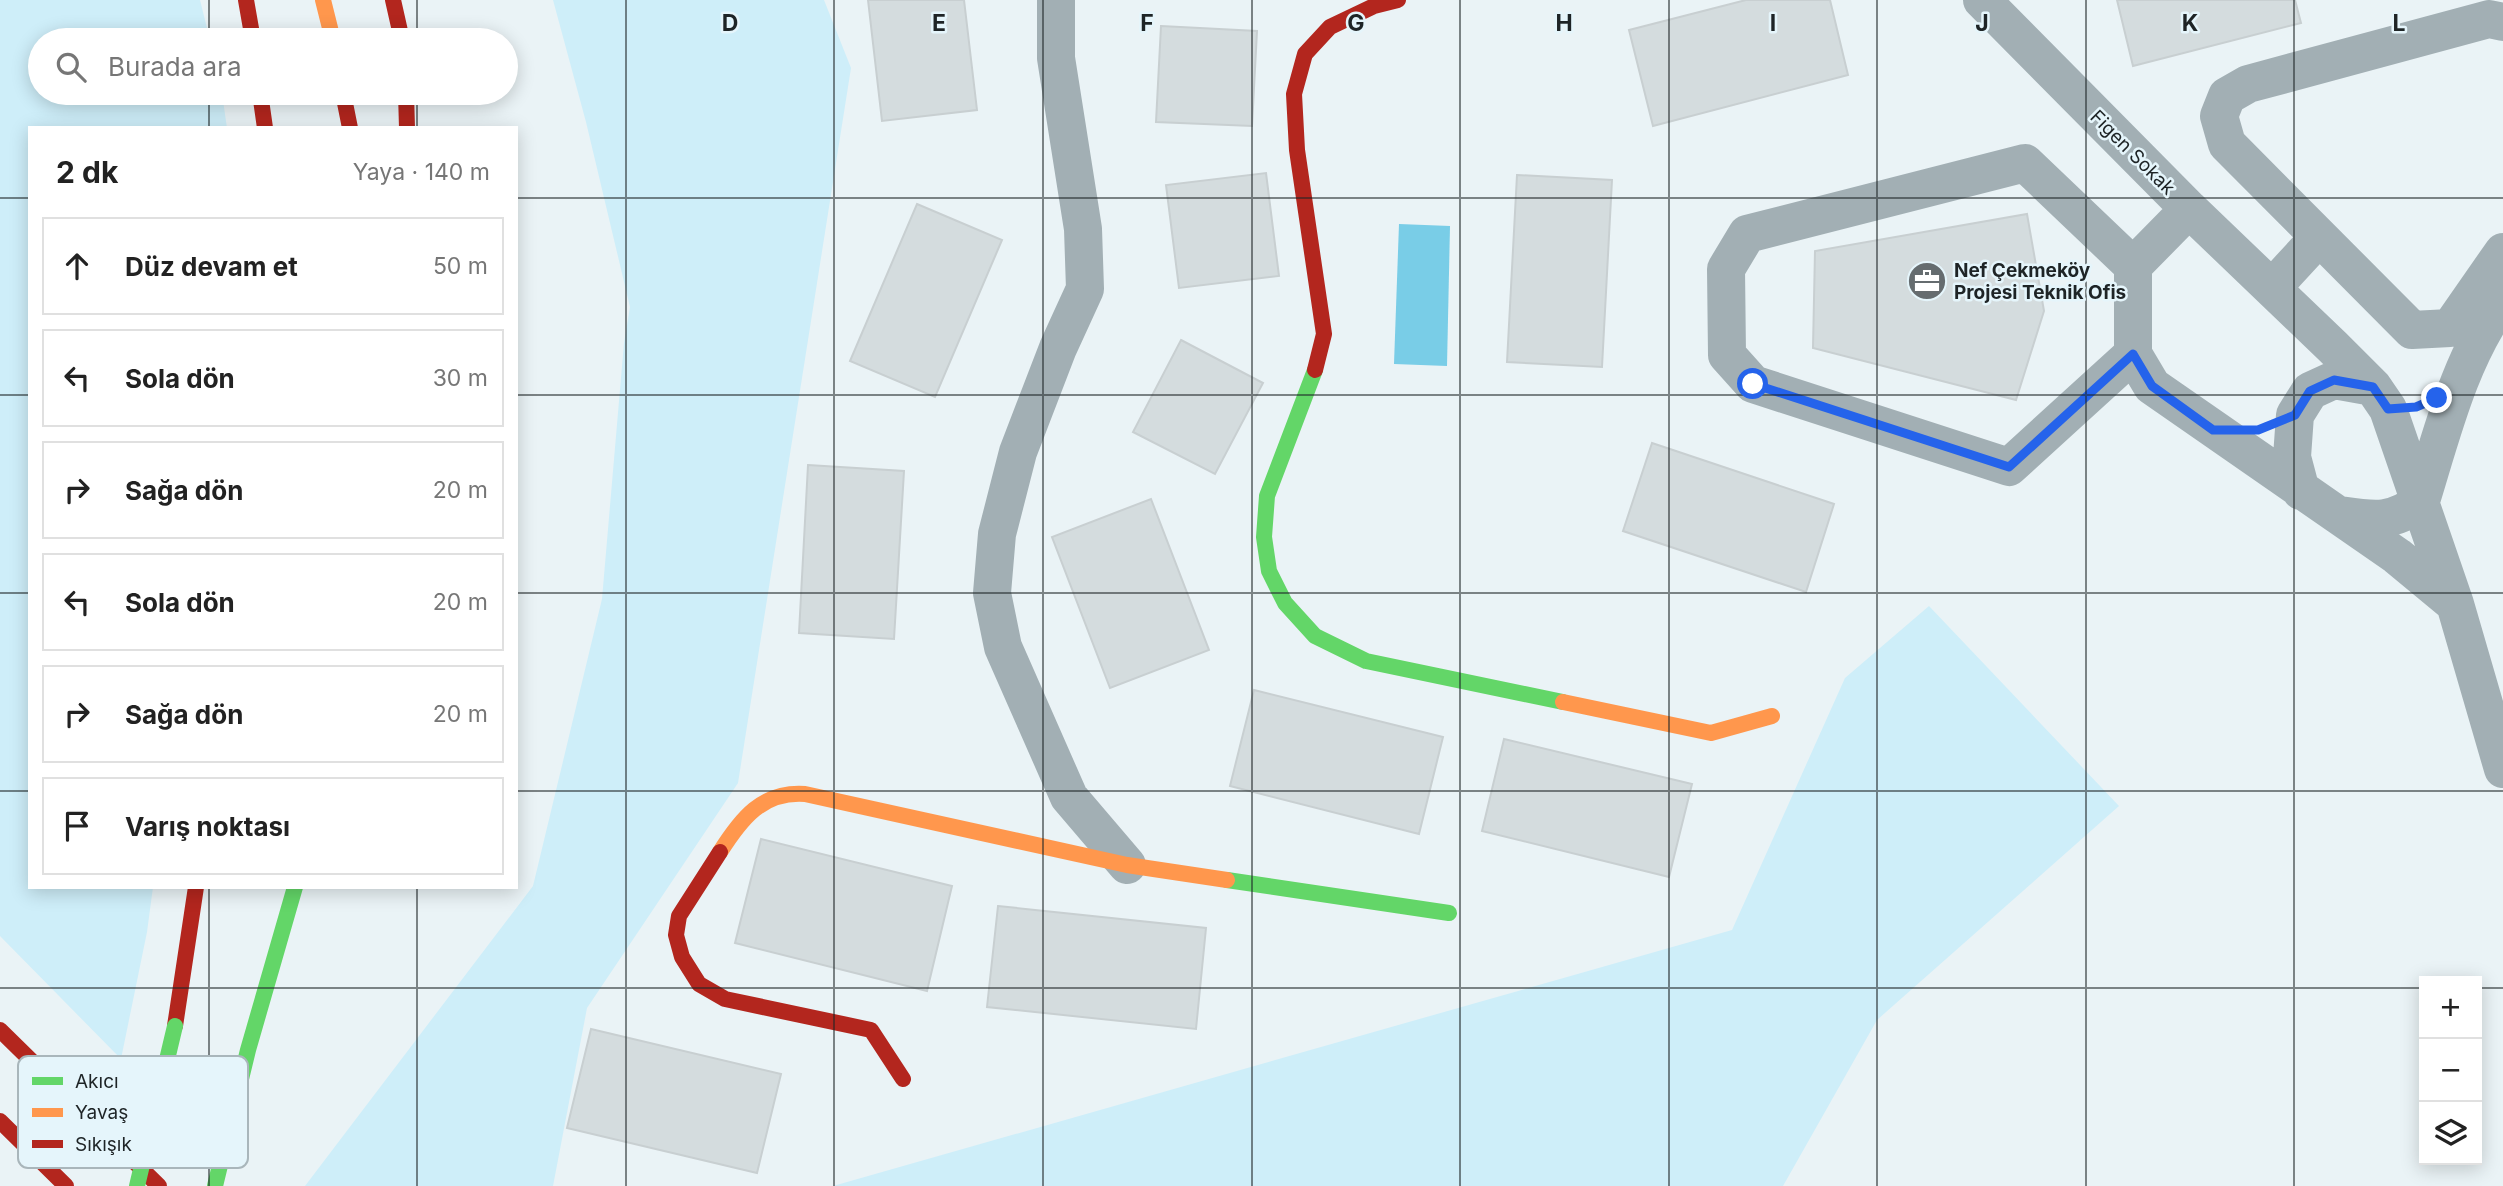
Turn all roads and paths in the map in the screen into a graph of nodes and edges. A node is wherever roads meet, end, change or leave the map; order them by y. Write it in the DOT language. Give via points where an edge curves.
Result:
graph roads {
  1 [pos="246,0"];
  2 [pos="323,0"];
  3 [pos="393,0"];
  4 [pos="1056,0"];
  5 [pos="1398,0"];
  6 [pos="1982,0"];
  7 [pos="2503,22"];
  8 [pos="251,28"];
  9 [pos="330,28"];
  10 [pos="399,28"];
  11 [pos="262,105"];
  12 [pos="345,105"];
  13 [pos="406,105"];
  14 [pos="265,126"];
  15 [pos="350,126"];
  16 [pos="407,126"];
  17 [pos="2189,209"];
  18 [pos="2319,237"];
  19 [pos="2503,252"];
  20 [pos="2133,266"];
  21 [pos="2280,294"];
  22 [pos="2503,300"];
  23 [pos="2133,354"];
  24 [pos="2459,382"];
  25 [pos="2381,398"];
  26 [pos="2303,403"];
  27 [pos="2213,430"];
  28 [pos="2301,491"];
  29 [pos="2421,501"];
  30 [pos="2337,515"];
  31 [pos="2455,604"];
  32 [pos="1772,716"];
  33 [pos="2503,769"];
  34 [pos="1128,865"];
  35 [pos="196,889"];
  36 [pos="294,889"];
  37 [pos="1448,913"];
  38 [pos="267,928"];
  39 [pos="0,1030"];
  40 [pos="248,1050"];
  41 [pos="26,1056"];
  42 [pos="168,1056"];
  43 [pos="247,1056"];
  44 [pos="903,1079"];
  45 [pos="0,1121"];
  46 [pos="18,1139"];
  47 [pos="48,1168"];
  48 [pos="141,1168"];
  49 [pos="141,1168"];
  50 [pos="219,1168"];
  51 [pos="66,1186"];
  52 [pos="137,1186"];
  53 [pos="159,1186"];
  54 [pos="215,1186"];
  1 -- 8 [label="main road"];
  2 -- 9 [label="main road"];
  3 -- 10 [label="main road"];
  4 -- 34 [label="street" via="1056,58 1083,229 1084,289 1018,452 997,534 992,593 1003,647 1069,797"];
  5 -- 32 [label="main road" via="1330,27 1305,54 1294,94 1297,150 1324,334 1314,374 1267,496 1264,537 1269,571 1285,603 1315,636 1366,662 1711,733"];
  6 -- 17 [label="street, Figen Sokak"];
  7 -- 18 [label="street" via="2489,19 2248,85 2227,96 2219,116 2227,144"];
  11 -- 14 [label="main road"];
  12 -- 15 [label="main road"];
  13 -- 16 [label="main road"];
  17 -- 20 [label="street"];
  17 -- 21 [label="street, Figen Sokak"];
  18 -- 19 [label="street" via="2412,330 2450,328"];
  18 -- 21 [label="street"];
  20 -- 23 [label="street"];
  20 -- 23 [label="street" via="2025,163 1747,234 1727,269 1727,355 1753,384 2009,467"];
  21 -- 25 [label="street, Figen Sokak"];
  21 -- 26 [label="street" via="2308,352"];
  22 -- 24 [label="street"];
  23 -- 27 [label="street" via="2152,386"];
  24 -- 25 [label="street" via="2416,407"];
  24 -- 29 [label="street"];
  25 -- 26 [label="street" via="2334,380"];
  25 -- 29 [label="street"];
  26 -- 27 [label="street" via="2258,430"];
  26 -- 28 [label="street" via="2292,457"];
  27 -- 28 [label="street"];
  28 -- 30 [label="street"];
  29 -- 30 [label="street" via="2395,517 2375,520"];
  29 -- 31 [label="street"];
  30 -- 31 [label="street"];
  31 -- 33 [label="street"];
  34 -- 37 [label="main road"];
  34 -- 44 [label="main road" via="805,794 790,793 762,802 734,828 679,916 676,935 682,957 699,984 725,999 871,1030"];
  35 -- 42 [label="main road, bridge"];
  36 -- 40 [label="main road"];
  38 -- 40 [label="main road"];
  39 -- 41 [label="main road"];
  40 -- 43 [label="main road"];
  45 -- 46 [label="main road"];
  47 -- 51 [label="main road"];
  48 -- 52 [label="main road, bridge"];
  49 -- 53 [label="main road"];
  50 -- 54 [label="main road"];
}
